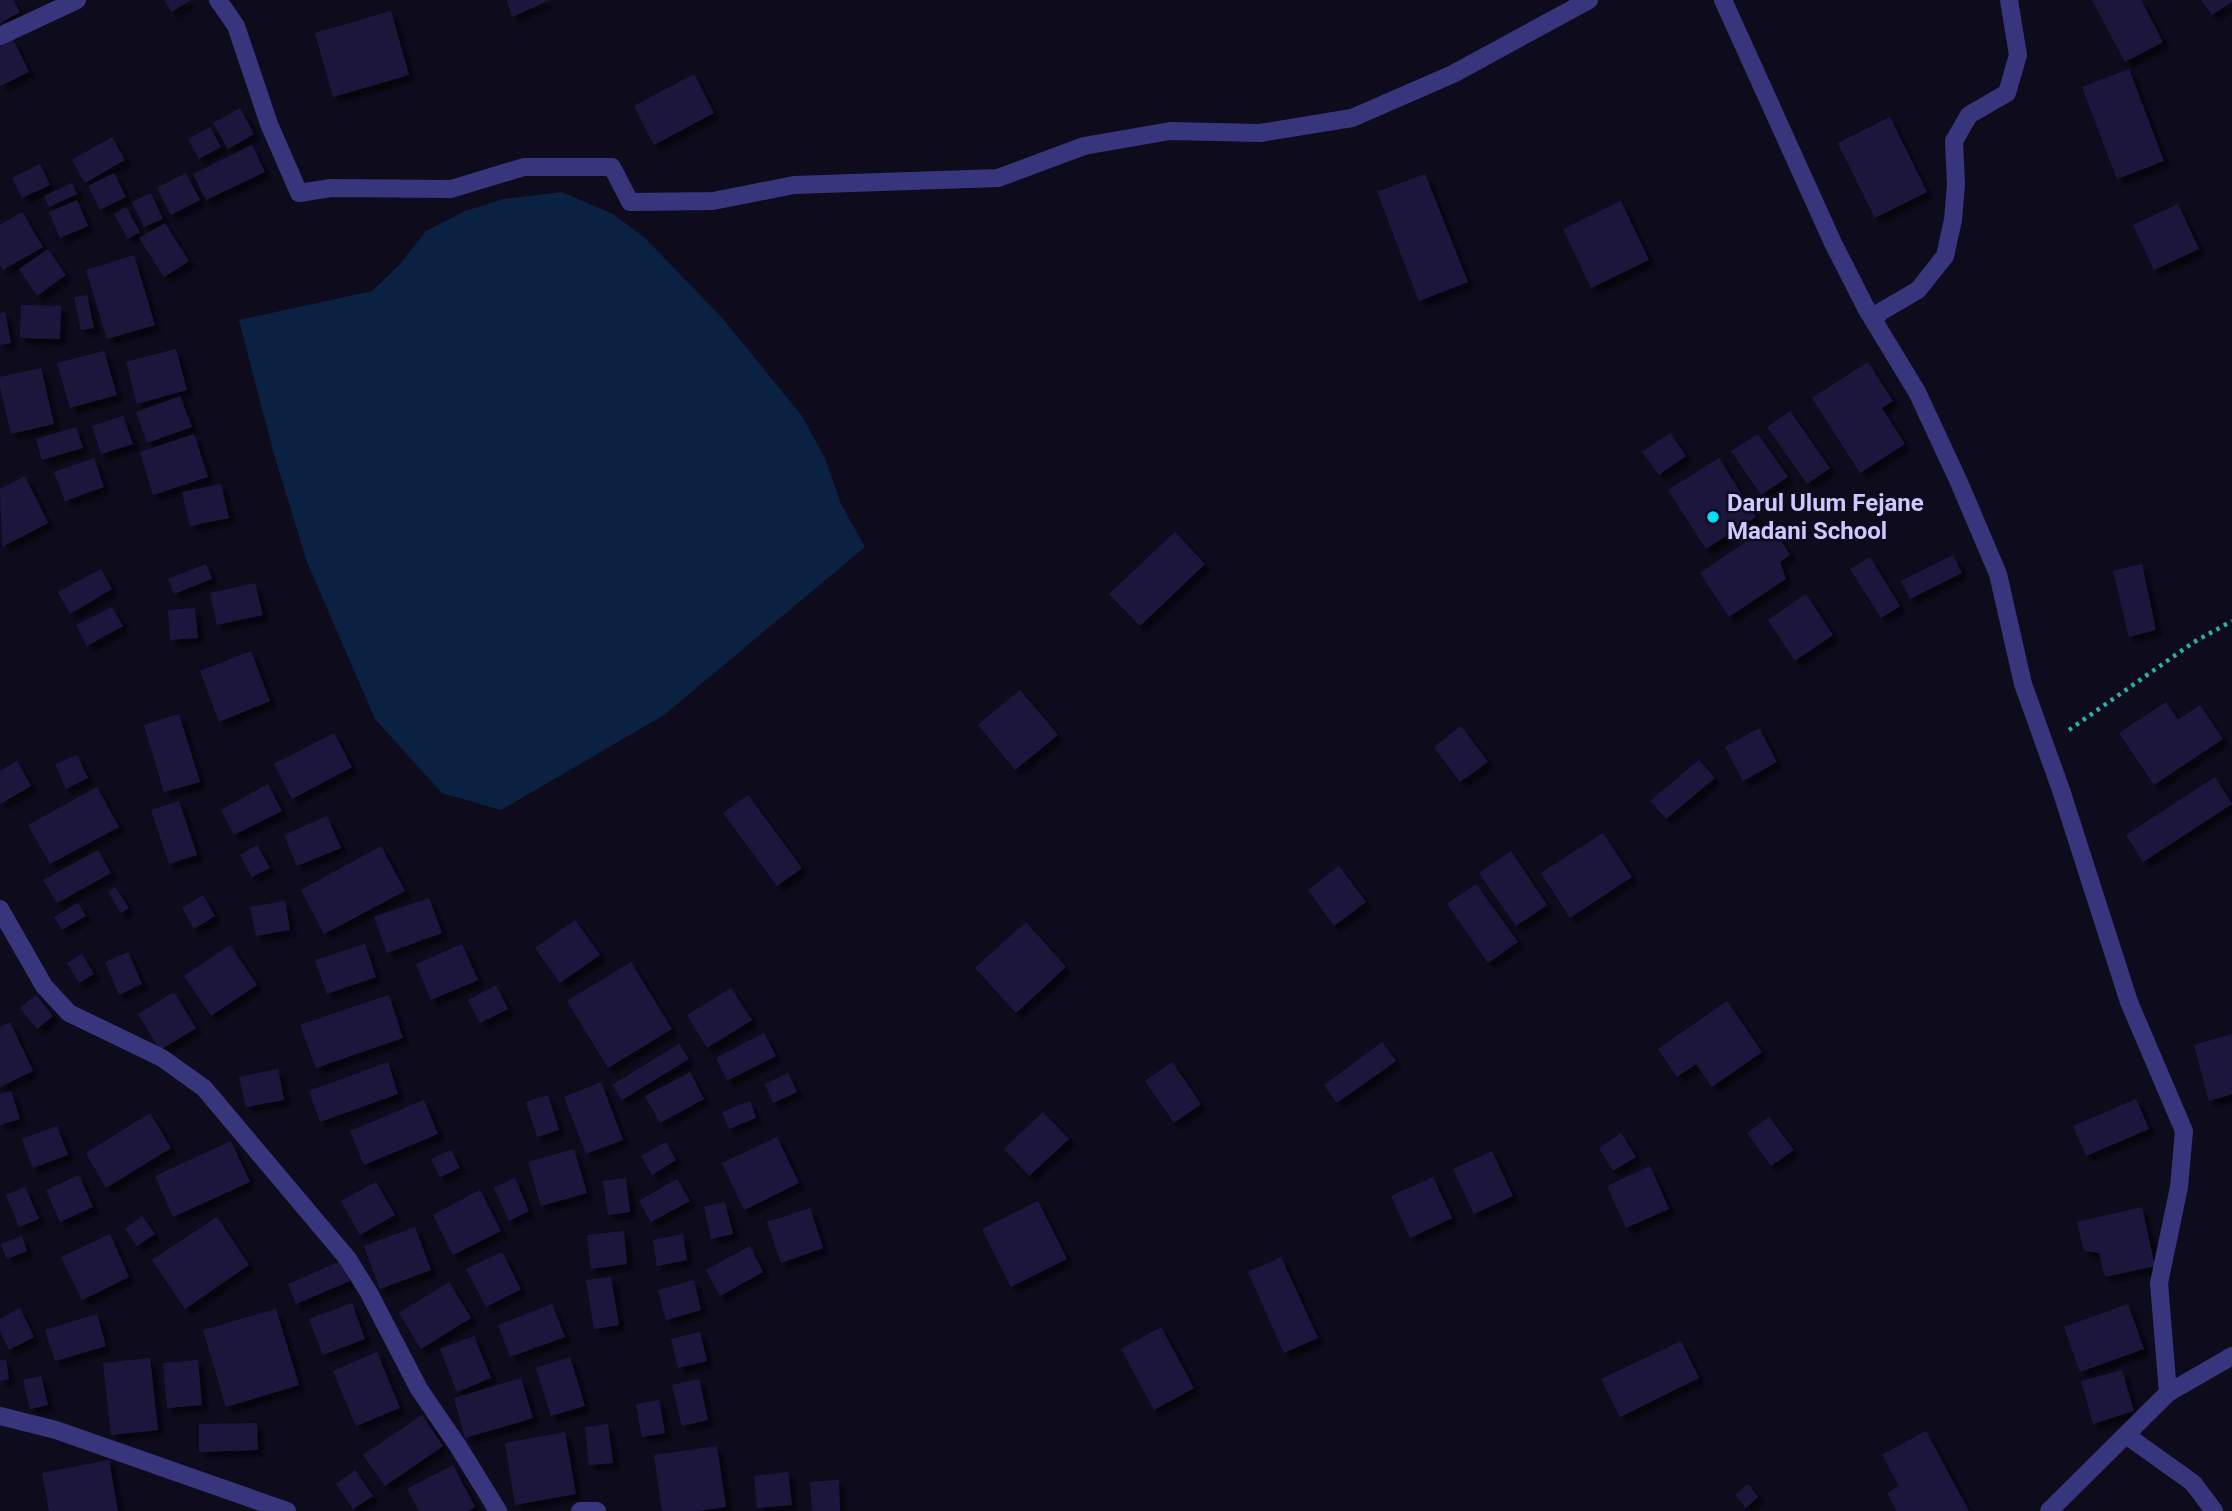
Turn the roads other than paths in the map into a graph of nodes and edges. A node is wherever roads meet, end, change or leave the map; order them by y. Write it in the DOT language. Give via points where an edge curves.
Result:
graph roads {
  1 [pos="78,0"];
  2 [pos="218,0"];
  3 [pos="1590,0"];
  4 [pos="1723,0"];
  5 [pos="2009,0"];
  6 [pos="0,36"];
  7 [pos="1873,320"];
  8 [pos="0,909"];
  9 [pos="2232,1356"];
  10 [pos="2168,1393"];
  11 [pos="0,1416"];
  12 [pos="2126,1435"];
  13 [pos="287,1511"];
  14 [pos="498,1511"];
  15 [pos="580,1511"];
  16 [pos="597,1511"];
  17 [pos="2049,1511"];
  18 [pos="2214,1511"];
  1 -- 6 [label="street"];
  2 -- 3 [label="street" via="236,26 269,124 299,193 331,188 451,189 524,167 612,167 631,202 713,201 793,185 998,178 1084,146 1170,131 1260,133 1352,118 1453,74"];
  4 -- 7 [label="street" via="1833,243"];
  5 -- 7 [label="street" via="2018,55 2007,93 1969,116 1954,141 1955,196 1945,256 1918,290"];
  7 -- 10 [label="street" via="1917,392 1998,574 2023,684 2129,1002 2184,1131 2179,1187 2160,1283"];
  8 -- 14 [label="street" via="44,986 69,1013 162,1058 204,1088 348,1259 419,1389"];
  9 -- 10 [label="street"];
  10 -- 12 [label="street"];
  11 -- 13 [label="street" via="57,1430"];
  12 -- 17 [label="street"];
  12 -- 18 [label="street" via="2193,1483"];
  15 -- 16 [label="street"];
}
